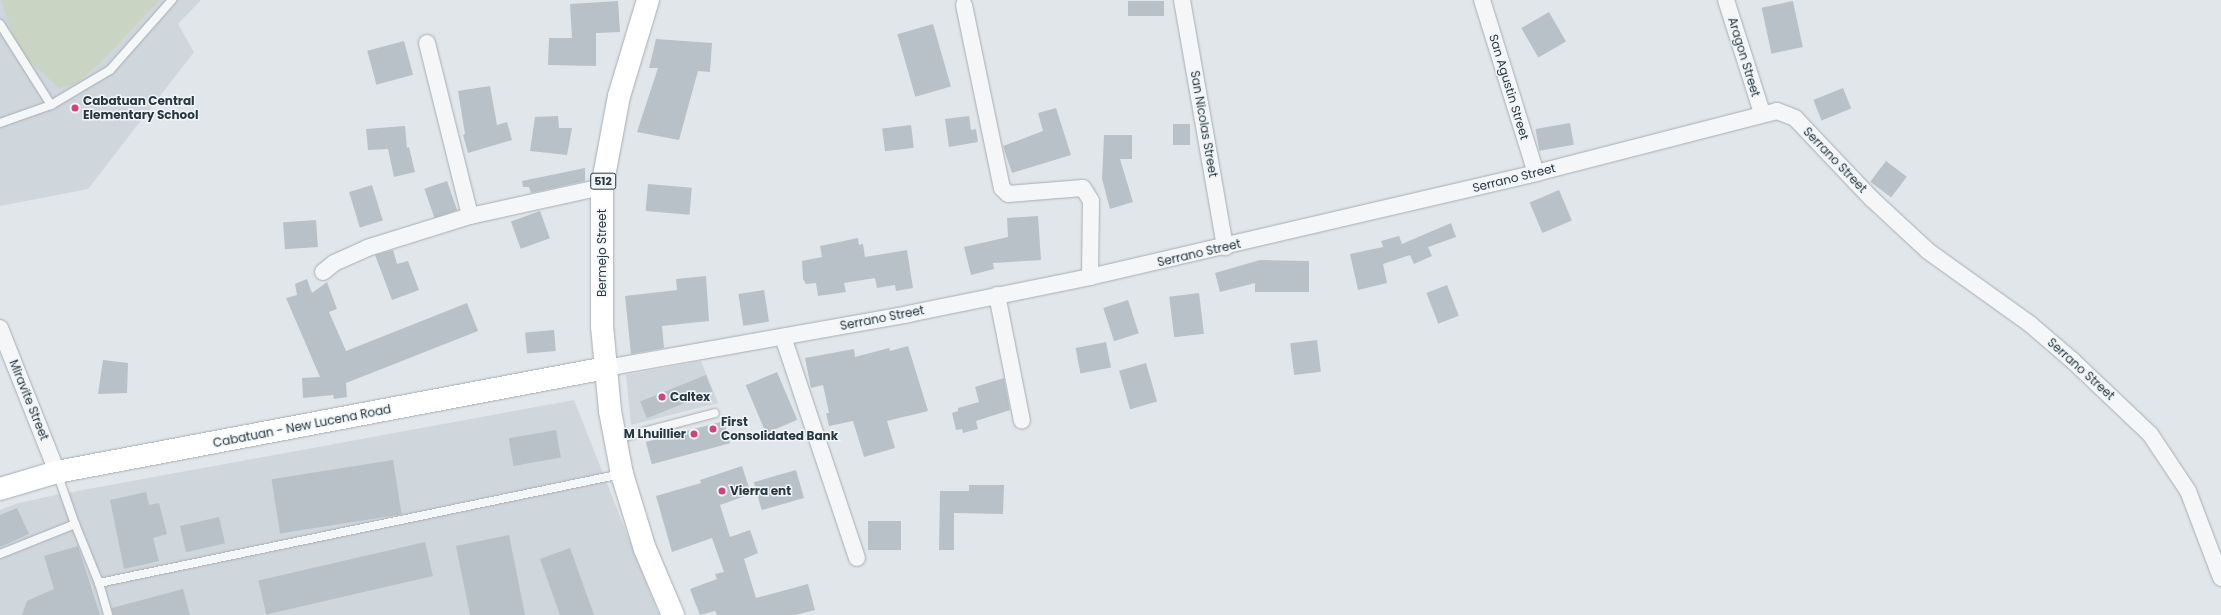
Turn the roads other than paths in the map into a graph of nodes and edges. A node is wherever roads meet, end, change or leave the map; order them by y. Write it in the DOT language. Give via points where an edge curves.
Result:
graph roads {
  1 [pos="172,0"];
  2 [pos="648,0"];
  3 [pos="1182,0"];
  4 [pos="1482,0"];
  5 [pos="1726,0"];
  6 [pos="964,5"];
  7 [pos="0,24"];
  8 [pos="427,44"];
  9 [pos="51,105"];
  10 [pos="1762,113"];
  11 [pos="0,123"];
  12 [pos="1536,173"];
  13 [pos="602,187"];
  14 [pos="470,216"];
  15 [pos="1225,247"];
  16 [pos="323,272"];
  17 [pos="1090,277"];
  18 [pos="997,295"];
  19 [pos="0,328"];
  20 [pos="783,337"];
  21 [pos="606,368"];
  22 [pos="715,413"];
  23 [pos="1022,421"];
  24 [pos="615,439"];
  25 [pos="57,472"];
  26 [pos="622,474"];
  27 [pos="0,489"];
  28 [pos="75,524"];
  29 [pos="0,554"];
  30 [pos="857,558"];
  31 [pos="2221,578"];
  32 [pos="99,583"];
  33 [pos="108,615"];
  34 [pos="673,615"];
  1 -- 9 [label="lane" via="110,70"];
  2 -- 13 [label="main road, Bermejo Street / 512" via="619,96"];
  3 -- 15 [label="street, San Nicolas Street"];
  4 -- 12 [label="street, San Agustin Street"];
  5 -- 10 [label="street, Aragon Street"];
  6 -- 17 [label="street" via="1002,188 1008,194 1083,188 1091,201"];
  7 -- 9 [label="lane"];
  8 -- 14 [label="street"];
  9 -- 11 [label="lane"];
  10 -- 12 [label="street, Serrano Street"];
  10 -- 31 [label="street, Serrano Street" via="1777,111 1795,118 1872,199 1928,251 2030,324 2074,361 2150,434 2188,491"];
  12 -- 15 [label="street, Serrano Street"];
  13 -- 14 [label="street"];
  13 -- 21 [label="main road, Bermejo Street / 512" via="600,271"];
  14 -- 16 [label="street" via="367,248 334,262"];
  15 -- 17 [label="street, Serrano Street"];
  17 -- 18 [label="street, Serrano Street"];
  18 -- 20 [label="street, Serrano Street"];
  18 -- 23 [label="street"];
  19 -- 25 [label="street, Miravite Street"];
  20 -- 21 [label="street, Serrano Street"];
  20 -- 30 [label="street"];
  21 -- 24 [label="main road, 512"];
  21 -- 25 [label="main road, Cabatuan - New Lucena Road"];
  22 -- 24 [label="lane"];
  24 -- 26 [label="main road, 512"];
  25 -- 27 [label="main road, Cabatuan - New Lucena Road"];
  25 -- 28 [label="lane"];
  26 -- 32 [label="lane"];
  26 -- 34 [label="main road, 512" via="645,549"];
  28 -- 29 [label="lane"];
  28 -- 32 [label="lane"];
  32 -- 33 [label="lane"];
}
